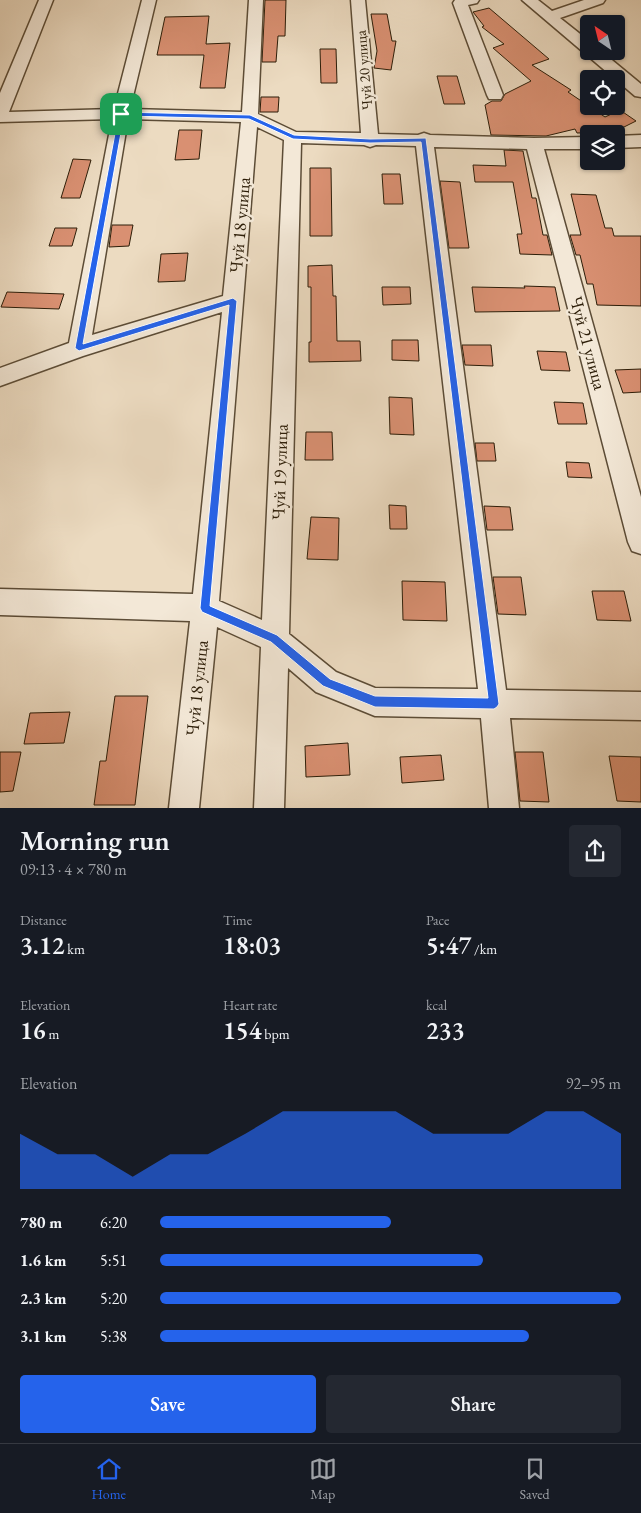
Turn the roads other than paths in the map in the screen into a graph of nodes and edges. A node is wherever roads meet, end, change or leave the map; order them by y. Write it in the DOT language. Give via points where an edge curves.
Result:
graph roads {
  1 [pos="46,0"];
  2 [pos="149,0"];
  3 [pos="256,0"];
  4 [pos="358,0"];
  5 [pos="472,0"];
  6 [pos="529,0"];
  7 [pos="598,0"];
  8 [pos="549,16"];
  9 [pos="580,42"];
  10 [pos="602,60"];
  11 [pos="641,92"];
  12 [pos="495,95"];
  13 [pos="121,114"];
  14 [pos="0,115"];
  15 [pos="250,117"];
  16 [pos="293,137"];
  17 [pos="424,140"];
  18 [pos="370,141"];
  19 [pos="641,141"];
  20 [pos="580,142"];
  21 [pos="625,142"];
  22 [pos="534,144"];
  23 [pos="233,301"];
  24 [pos="79,348"];
  25 [pos="0,377"];
  26 [pos="641,542"];
  27 [pos="1,607"];
  28 [pos="205,608"];
  29 [pos="274,639"];
  30 [pos="494,704"];
  31 [pos="641,706"];
  32 [pos="184,808"];
  33 [pos="269,808"];
  34 [pos="504,808"];
  1 -- 14 [label="street"];
  2 -- 13 [label="street"];
  3 -- 15 [label="street, Чуй 18 улица"];
  4 -- 18 [label="street, Чуй 20 улица"];
  5 -- 12 [label="street" via="460,3"];
  6 -- 8 [label="street"];
  7 -- 8 [label="street"];
  8 -- 9 [label="street"];
  10 -- 11 [label="street"];
  13 -- 14 [label="street"];
  13 -- 15 [label="street"];
  13 -- 24 [label="street"];
  15 -- 16 [label="street"];
  15 -- 23 [label="street, Чуй 18 улица"];
  16 -- 18 [label="street"];
  16 -- 29 [label="street, Чуй 19 улица"];
  17 -- 18 [label="street"];
  17 -- 22 [label="street"];
  17 -- 30 [label="street"];
  19 -- 21 [label="street"];
  20 -- 22 [label="street"];
  22 -- 26 [label="street, Чуй 21 улица"];
  23 -- 24 [label="street"];
  23 -- 28 [label="street, Чуй 18 улица"];
  24 -- 25 [label="street"];
  27 -- 28 [label="street"];
  28 -- 29 [label="street"];
  28 -- 32 [label="street, Чуй 18 улица"];
  29 -- 30 [label="street" via="326,682 375,702"];
  29 -- 33 [label="street, Чуй 19 улица"];
  30 -- 31 [label="street"];
  30 -- 34 [label="street"];
}
